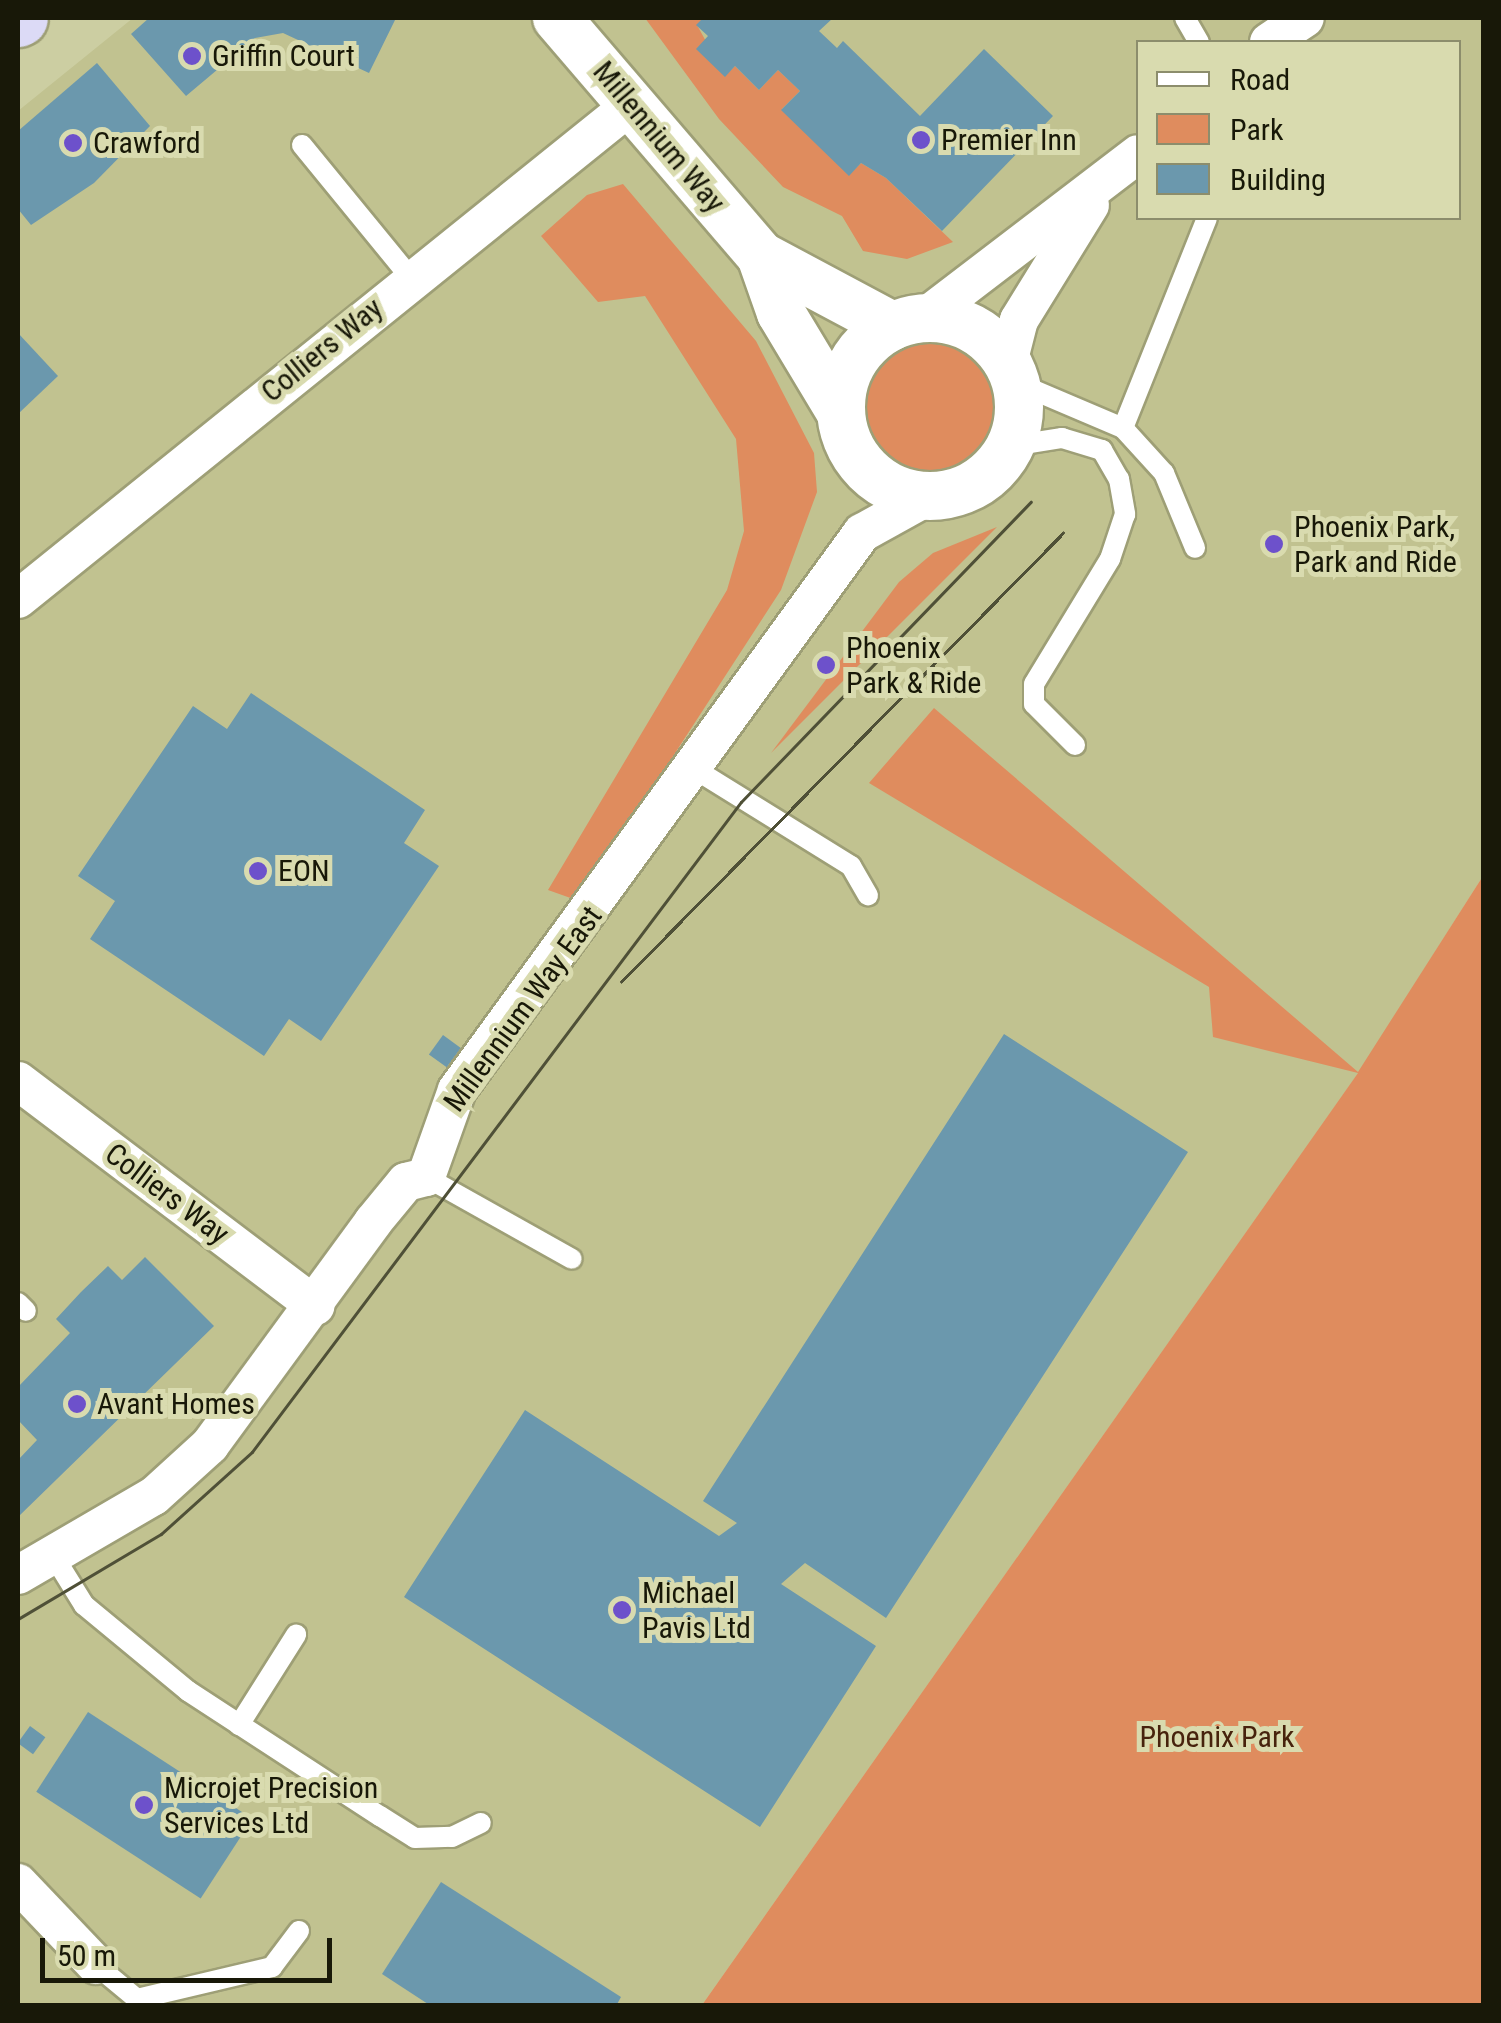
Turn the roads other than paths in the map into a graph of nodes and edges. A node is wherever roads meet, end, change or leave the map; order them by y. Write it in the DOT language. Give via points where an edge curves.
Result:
graph roads {
  1 [pos="557,18"];
  2 [pos="1185,18"];
  3 [pos="1305,18"];
  4 [pos="1198,40"];
  5 [pos="1272,40"];
  6 [pos="631,105"];
  7 [pos="302,145"];
  8 [pos="1136,156"];
  9 [pos="1099,190"];
  10 [pos="1206,220"];
  11 [pos="761,256"];
  12 [pos="411,278"];
  13 [pos="908,322"];
  14 [pos="1013,373"];
  15 [pos="840,411"];
  16 [pos="1123,428"];
  17 [pos="1011,446"];
  18 [pos="926,497"];
  19 [pos="1195,548"];
  20 [pos="18,600"];
  21 [pos="1075,745"];
  22 [pos="693,768"];
  23 [pos="868,895"];
  24 [pos="18,1082"];
  25 [pos="426,1177"];
  26 [pos="572,1260"];
  27 [pos="316,1306"];
  28 [pos="53,1555"];
  29 [pos="18,1575"];
  30 [pos="296,1635"];
  31 [pos="239,1725"];
  32 [pos="481,1823"];
  33 [pos="18,1884"];
  34 [pos="299,1931"];
  35 [pos="96,1965"];
  1 -- 6 [label="street, Millennium Way"];
  2 -- 4 [label="lane"];
  3 -- 5 [label="street"];
  6 -- 11 [label="street, Millennium Way"];
  6 -- 12 [label="street, Colliers Way"];
  7 -- 12 [label="lane"];
  8 -- 9 [label="street"];
  9 -- 13 [label="street"];
  9 -- 14 [label="street" via="1019,320"];
  10 -- 16 [label="lane"];
  11 -- 13 [label="street, Millennium Way"];
  11 -- 15 [label="street, Millennium Way" via="781,314"];
  12 -- 20 [label="street, Colliers Way"];
  13 -- 14 [label="street" via="973,328"];
  13 -- 15 [label="street" via="853,360"];
  14 -- 16 [label="lane"];
  14 -- 17 [label="street"];
  15 -- 18 [label="street" via="866,471"];
  16 -- 19 [label="lane" via="1164,472"];
  17 -- 18 [label="street" via="977,485"];
  17 -- 21 [label="lane" via="1062,438 1102,450 1119,479 1125,514 1110,559 1034,684 1034,704"];
  18 -- 22 [label="street, Millennium Way East" via="862,533"];
  22 -- 23 [label="lane" via="851,866"];
  22 -- 25 [label="street, Millennium Way East" via="457,1090"];
  24 -- 27 [label="street, Colliers Way"];
  25 -- 26 [label="lane"];
  25 -- 27 [label="street" via="406,1182"];
  27 -- 28 [label="street" via="210,1445 154,1496"];
  28 -- 29 [label="street"];
  28 -- 31 [label="lane" via="98,1619"];
  30 -- 31 [label="lane"];
  31 -- 32 [label="lane" via="415,1838 452,1837"];
  33 -- 35 [label="street"];
  34 -- 35 [label="lane" via="272,1967 137,1999"];
}
